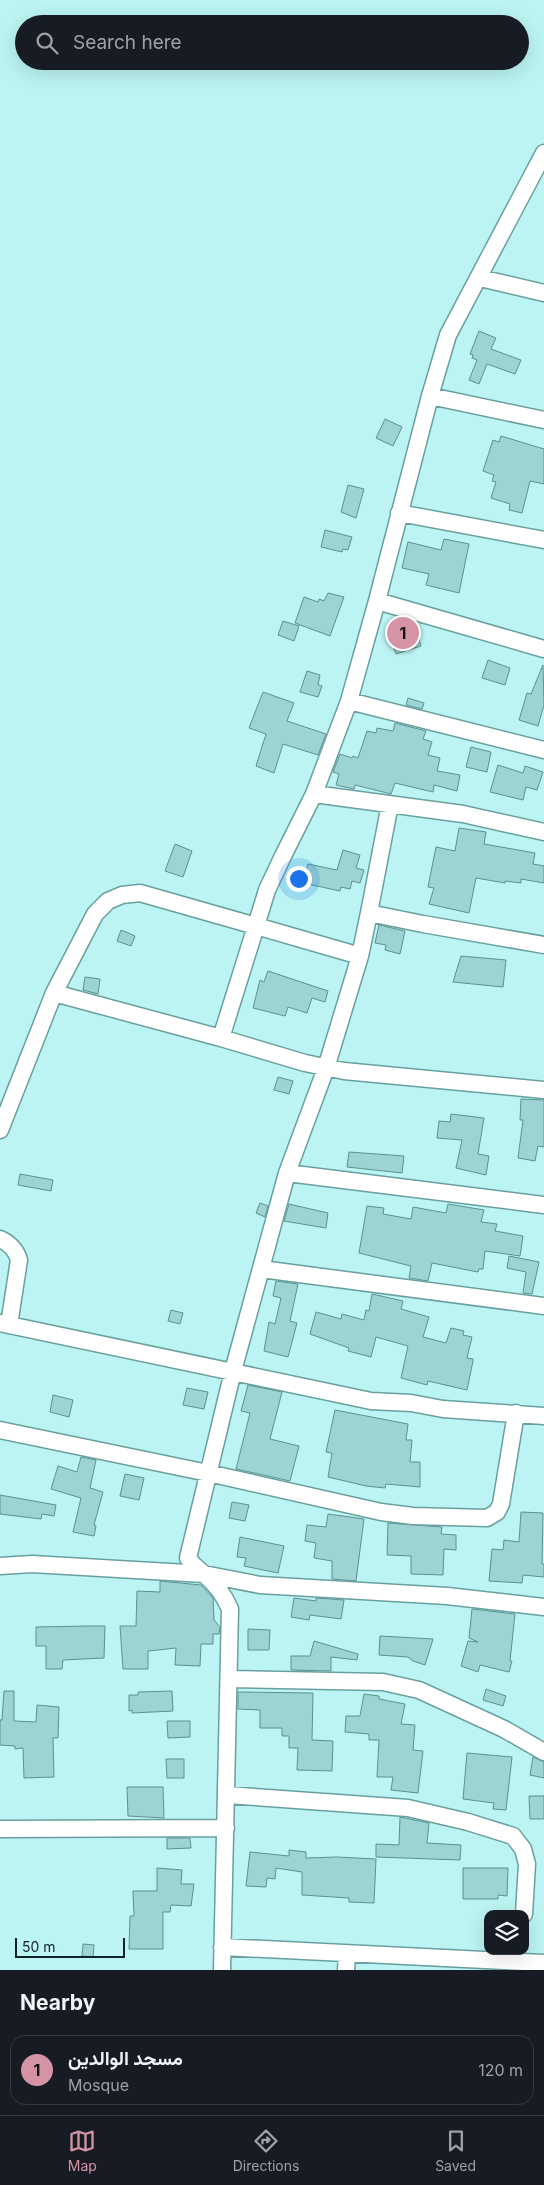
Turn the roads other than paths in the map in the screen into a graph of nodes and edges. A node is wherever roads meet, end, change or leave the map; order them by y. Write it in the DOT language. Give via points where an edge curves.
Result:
graph roads {
  1 [pos="544,153"];
  2 [pos="480,278"];
  3 [pos="544,293"];
  4 [pos="430,396"];
  5 [pos="544,420"];
  6 [pos="399,513"];
  7 [pos="544,540"];
  8 [pos="377,601"];
  9 [pos="544,649"];
  10 [pos="349,701"];
  11 [pos="544,750"];
  12 [pos="314,794"];
  13 [pos="390,804"];
  14 [pos="544,832"];
  15 [pos="369,913"];
  16 [pos="256,926"];
  17 [pos="544,945"];
  18 [pos="360,956"];
  19 [pos="54,993"];
  20 [pos="221,1038"];
  21 [pos="326,1068"];
  22 [pos="544,1090"];
  23 [pos="0,1130"];
  24 [pos="287,1173"];
  25 [pos="544,1205"];
  26 [pos="0,1239"];
  27 [pos="261,1269"];
  28 [pos="544,1306"];
  29 [pos="5,1324"];
  30 [pos="233,1371"];
  31 [pos="516,1413"];
  32 [pos="544,1416"];
  33 [pos="0,1430"];
  34 [pos="208,1473"];
  35 [pos="0,1566"];
  36 [pos="204,1574"];
  37 [pos="544,1608"];
  38 [pos="229,1679"];
  39 [pos="544,1752"];
  40 [pos="227,1795"];
  41 [pos="226,1828"];
  42 [pos="0,1829"];
  43 [pos="524,1910"];
  44 [pos="222,1947"];
  45 [pos="522,1956"];
  46 [pos="346,1962"];
  47 [pos="544,1963"];
  48 [pos="222,1970"];
  1 -- 2 [label="street"];
  2 -- 3 [label="street"];
  2 -- 4 [label="street" via="448,336"];
  4 -- 5 [label="street"];
  4 -- 6 [label="street"];
  6 -- 7 [label="street"];
  6 -- 8 [label="street"];
  8 -- 9 [label="street"];
  8 -- 10 [label="street"];
  10 -- 11 [label="street"];
  10 -- 12 [label="street"];
  12 -- 13 [label="street"];
  12 -- 16 [label="street" via="279,864"];
  13 -- 14 [label="street" via="463,814"];
  13 -- 15 [label="street"];
  15 -- 17 [label="street"];
  15 -- 18 [label="street"];
  16 -- 18 [label="street"];
  16 -- 19 [label="street" via="140,893 122,895 108,901 95,914"];
  16 -- 20 [label="street"];
  18 -- 21 [label="street"];
  19 -- 20 [label="street"];
  19 -- 23 [label="street"];
  20 -- 21 [label="street"];
  21 -- 22 [label="street"];
  21 -- 24 [label="street"];
  24 -- 25 [label="street"];
  24 -- 27 [label="street"];
  26 -- 29 [label="street" via="16,1251 19,1260"];
  27 -- 28 [label="street"];
  27 -- 30 [label="street"];
  29 -- 30 [label="street"];
  30 -- 31 [label="street" via="371,1401"];
  30 -- 34 [label="street"];
  31 -- 32 [label="street"];
  31 -- 34 [label="street" via="501,1504 497,1512 487,1518 381,1512"];
  33 -- 34 [label="street"];
  34 -- 36 [label="street" via="188,1558 193,1567"];
  35 -- 36 [label="street" via="67,1565"];
  36 -- 37 [label="street" via="260,1585 447,1596"];
  36 -- 38 [label="street" via="222,1592 230,1609"];
  38 -- 39 [label="street" via="383,1682 419,1690 504,1729"];
  38 -- 40 [label="street"];
  40 -- 41 [label="street"];
  40 -- 43 [label="street" via="408,1808 513,1836 523,1849 527,1864"];
  41 -- 42 [label="street"];
  41 -- 44 [label="street"];
  44 -- 46 [label="street"];
  44 -- 48 [label="street"];
  45 -- 46 [label="street"];
  45 -- 47 [label="street"];
}
